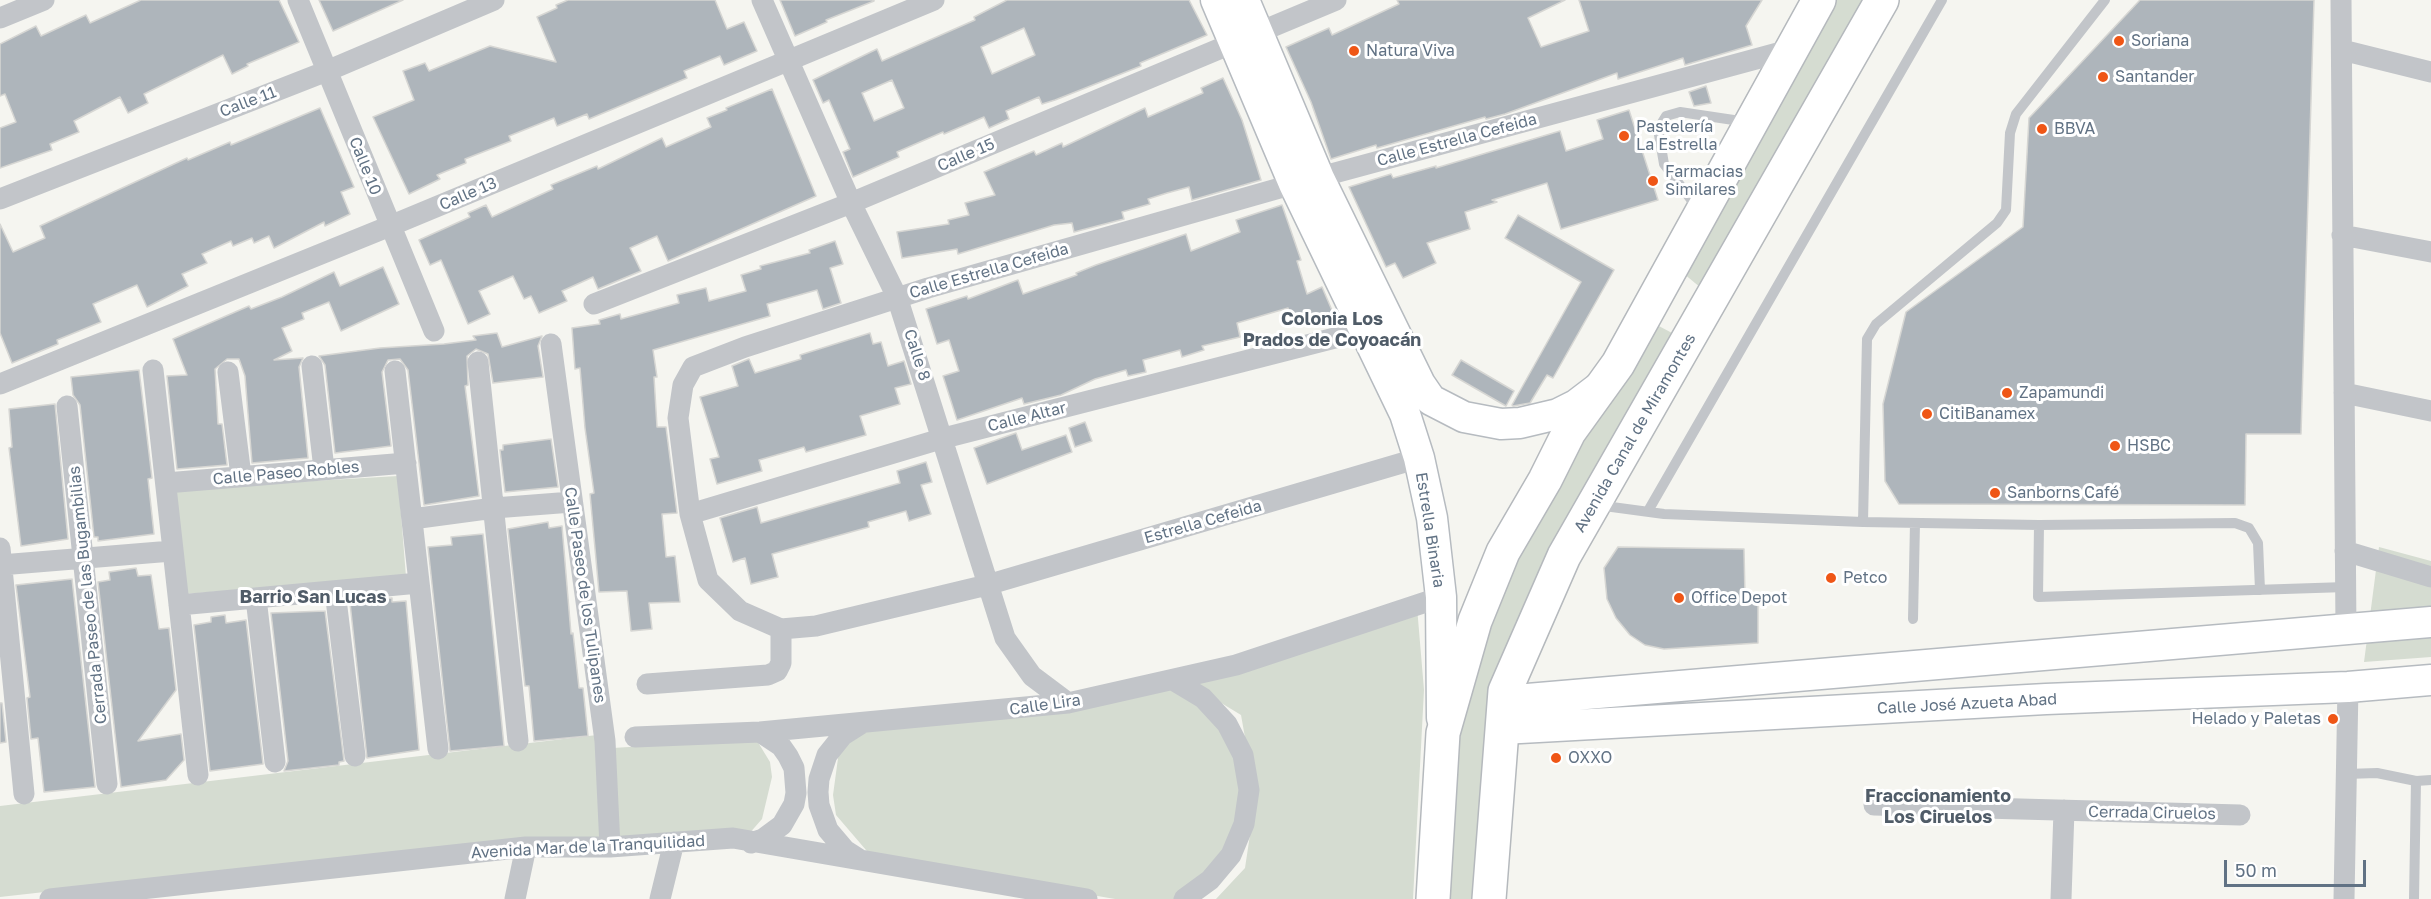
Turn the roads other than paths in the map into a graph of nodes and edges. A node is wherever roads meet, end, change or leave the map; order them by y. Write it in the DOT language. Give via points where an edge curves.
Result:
graph roads {
  1 [pos="44,0"];
  2 [pos="298,0"];
  3 [pos="494,0"];
  4 [pos="762,0"];
  5 [pos="934,0"];
  6 [pos="1216,0"];
  7 [pos="1244,0"];
  8 [pos="1336,0"];
  9 [pos="1819,0"];
  10 [pos="1882,0"];
  11 [pos="1942,0"];
  12 [pos="2105,0"];
  13 [pos="2341,0"];
  14 [pos="0,18"];
  15 [pos="1246,38"];
  16 [pos="1789,50"];
  17 [pos="2342,50"];
  18 [pos="789,60"];
  19 [pos="327,71"];
  20 [pos="2431,72"];
  21 [pos="1751,122"];
  22 [pos="1307,181"];
  23 [pos="0,199"];
  24 [pos="851,202"];
  25 [pos="1701,214"];
  26 [pos="390,226"];
  27 [pos="2342,235"];
  28 [pos="2431,252"];
  29 [pos="1672,270"];
  30 [pos="1714,294"];
  31 [pos="897,297"];
  32 [pos="594,304"];
  33 [pos="1649,310"];
  34 [pos="1366,330"];
  35 [pos="434,331"];
  36 [pos="1691,335"];
  37 [pos="551,344"];
  38 [pos="478,362"];
  39 [pos="1618,364"];
  40 [pos="312,366"];
  41 [pos="153,370"];
  42 [pos="395,371"];
  43 [pos="228,372"];
  44 [pos="0,384"];
  45 [pos="2344,393"];
  46 [pos="1431,400"];
  47 [pos="67,406"];
  48 [pos="2431,411"];
  49 [pos="1405,414"];
  50 [pos="944,438"];
  51 [pos="1419,458"];
  52 [pos="406,463"];
  53 [pos="324,469"];
  54 [pos="241,476"];
  55 [pos="166,483"];
  56 [pos="572,502"];
  57 [pos="1594,504"];
  58 [pos="494,508"];
  59 [pos="1648,511"];
  60 [pos="690,514"];
  61 [pos="412,519"];
  62 [pos="1863,522"];
  63 [pos="1915,523"];
  64 [pos="2039,525"];
  65 [pos="172,550"];
  66 [pos="2345,551"];
  67 [pos="84,556"];
  68 [pos="1,559"];
  69 [pos="2431,577"];
  70 [pos="419,583"];
  71 [pos="987,585"];
  72 [pos="2346,587"];
  73 [pos="2260,590"];
  74 [pos="334,591"];
  75 [pos="1441,597"];
  76 [pos="256,598"];
  77 [pos="179,605"];
  78 [pos="1913,619"];
  79 [pos="2431,622"];
  80 [pos="781,629"];
  81 [pos="2346,630"];
  82 [pos="2177,644"];
  83 [pos="2043,655"];
  84 [pos="1173,680"];
  85 [pos="2431,680"];
  86 [pos="647,684"];
  87 [pos="2348,687"];
  88 [pos="2182,694"];
  89 [pos="2046,699"];
  90 [pos="1068,703"];
  91 [pos="1503,715"];
  92 [pos="865,722"];
  93 [pos="760,732"];
  94 [pos="1443,733"];
  95 [pos="635,737"];
  96 [pos="518,741"];
  97 [pos="438,749"];
  98 [pos="355,756"];
  99 [pos="275,762"];
  100 [pos="2346,774"];
  101 [pos="198,775"];
  102 [pos="2431,780"];
  103 [pos="2416,781"];
  104 [pos="107,784"];
  105 [pos="24,794"];
  106 [pos="1874,805"];
  107 [pos="2064,810"];
  108 [pos="2240,815"];
  109 [pos="674,842"];
  110 [pos="751,843"];
  111 [pos="526,847"];
  112 [pos="610,847"];
  113 [pos="867,863"];
  114 [pos="1040,895"];
  115 [pos="50,899"];
  116 [pos="515,899"];
  117 [pos="660,899"];
  118 [pos="1086,899"];
  119 [pos="1184,899"];
  120 [pos="1433,899"];
  121 [pos="1489,899"];
  122 [pos="2061,899"];
  123 [pos="2344,899"];
  124 [pos="2414,899"];
  1 -- 14 [label="street"];
  2 -- 19 [label="street, Calle 10"];
  3 -- 19 [label="street, Calle 11"];
  4 -- 18 [label="street, Calle 8"];
  5 -- 18 [label="street, Calle 13"];
  6 -- 15 [label="street"];
  7 -- 15 [label="street"];
  8 -- 15 [label="street, Calle 15"];
  9 -- 16 [label="main road"];
  10 -- 30 [label="main road, Avenida Canal de Miramontes"];
  11 -- 59 [label="lane"];
  12 -- 62 [label="lane" via="2016,114 2010,133 2006,210 1997,223 1876,324 1867,339"];
  13 -- 17 [label="street"];
  15 -- 22 [label="street, Estrella Binaria"];
  15 -- 24 [label="street, Calle 15"];
  16 -- 21 [label="main road"];
  16 -- 22 [label="street, Calle Estrella Cefeida"];
  17 -- 20 [label="street"];
  17 -- 27 [label="street"];
  18 -- 24 [label="street, Calle 8"];
  18 -- 26 [label="street, Calle 13"];
  19 -- 23 [label="street, Calle 11"];
  19 -- 26 [label="street, Calle 10"];
  21 -- 25 [label="main road"];
  21 -- 25 [label="lane" via="1680,112 1666,116 1658,129 1664,164"];
  22 -- 31 [label="street, Calle Estrella Cefeida"];
  22 -- 34 [label="street, Estrella Binaria"];
  22 -- 46 [label="street, Estrella Binaria"];
  24 -- 31 [label="street, Calle 8"];
  24 -- 32 [label="street, Calle 15"];
  25 -- 29 [label="main road"];
  26 -- 35 [label="street, Calle 10"];
  26 -- 44 [label="street, Calle 13"];
  27 -- 28 [label="street"];
  27 -- 45 [label="street"];
  29 -- 30 [label="main road" via="1672,283 1685,298 1700,301"];
  29 -- 33 [label="main road"];
  30 -- 36 [label="main road, Avenida Canal de Miramontes"];
  31 -- 50 [label="street, Calle 8"];
  31 -- 60 [label="street, Calle Estrella Cefeida" via="693,367 683,385 678,418"];
  33 -- 36 [label="main road" via="1668,300 1680,303 1690,319"];
  33 -- 39 [label="main road"];
  34 -- 49 [label="street, Estrella Binaria"];
  34 -- 50 [label="street, Calle Altar"];
  36 -- 57 [label="main road, Avenida Canal de Miramontes"];
  37 -- 56 [label="street, Calle Paseo de los Tulipanes"];
  38 -- 58 [label="street"];
  39 -- 46 [label="street" via="1606,380 1576,405 1539,420 1483,422"];
  39 -- 94 [label="main road" via="1569,432 1503,552 1475,621"];
  40 -- 53 [label="street"];
  41 -- 55 [label="street"];
  42 -- 52 [label="street"];
  43 -- 54 [label="street"];
  45 -- 48 [label="street"];
  45 -- 66 [label="street"];
  46 -- 49 [label="street" via="1424,417 1411,418"];
  47 -- 67 [label="street, Cerrada Paseo de las Bugambilias"];
  49 -- 51 [label="street, Estrella Binaria"];
  50 -- 60 [label="street, Calle Altar"];
  50 -- 71 [label="street, Calle 8"];
  51 -- 71 [label="street, Estrella Cefeida"];
  51 -- 75 [label="street, Estrella Binaria" via="1432,518"];
  52 -- 53 [label="street, Calle Paseo Robles"];
  52 -- 61 [label="street"];
  53 -- 54 [label="street, Calle Paseo Robles"];
  54 -- 55 [label="street, Calle Paseo Robles"];
  55 -- 65 [label="street"];
  56 -- 58 [label="street"];
  56 -- 112 [label="street, Calle Paseo de los Tulipanes" via="605,741"];
  57 -- 59 [label="lane"];
  57 -- 91 [label="main road, Avenida Canal de Miramontes" via="1564,556 1505,691"];
  58 -- 61 [label="street"];
  58 -- 96 [label="street"];
  59 -- 62 [label="lane"];
  60 -- 80 [label="street, Calle Estrella Cefeida" via="708,580 740,612"];
  61 -- 70 [label="street"];
  62 -- 63 [label="lane"];
  63 -- 64 [label="lane"];
  63 -- 78 [label="lane"];
  64 -- 73 [label="lane" via="2235,523 2249,528 2258,543"];
  64 -- 73 [label="lane" via="2038,597"];
  65 -- 67 [label="street"];
  65 -- 77 [label="street"];
  66 -- 69 [label="street"];
  66 -- 72 [label="street"];
  67 -- 68 [label="street"];
  67 -- 104 [label="street, Cerrada Paseo de las Bugambilias"];
  68 -- 105 [label="street"];
  70 -- 74 [label="street"];
  70 -- 97 [label="street"];
  71 -- 80 [label="street, Calle Estrella Cefeida" via="816,626"];
  71 -- 90 [label="street, Calle 8" via="1005,639 1032,676"];
  72 -- 73 [label="lane"];
  72 -- 81 [label="street"];
  74 -- 76 [label="street"];
  74 -- 98 [label="street"];
  75 -- 84 [label="street, Calle Lira" via="1236,665"];
  75 -- 94 [label="street, Estrella Binaria"];
  76 -- 77 [label="street"];
  76 -- 99 [label="street"];
  77 -- 101 [label="street"];
  79 -- 81 [label="street"];
  80 -- 86 [label="street" via="781,663 768,675"];
  81 -- 82 [label="street"];
  82 -- 83 [label="street"];
  82 -- 88 [label="street" via="2167,649 2159,671 2163,682"];
  83 -- 89 [label="street" via="2059,663 2064,680 2055,695"];
  83 -- 91 [label="street"];
  84 -- 90 [label="street, Calle Lira"];
  84 -- 119 [label="street" via="1203,698 1227,723 1243,755 1249,790 1244,824 1231,855 1210,880"];
  85 -- 87 [label="street, Calle José Azueta Abad"];
  87 -- 88 [label="street, Calle José Azueta Abad"];
  87 -- 100 [label="street"];
  88 -- 89 [label="street, Calle José Azueta Abad"];
  89 -- 91 [label="street, Calle José Azueta Abad"];
  90 -- 92 [label="street, Calle Lira"];
  91 -- 121 [label="main road, Avenida Canal de Miramontes"];
  92 -- 93 [label="street, Calle Lira"];
  92 -- 113 [label="street" via="843,735 827,755 818,792 822,818 832,835 844,850"];
  93 -- 95 [label="street, Calle Lira"];
  93 -- 110 [label="street" via="789,756 796,793 782,825"];
  94 -- 120 [label="main road"];
  100 -- 103 [label="lane" via="2377,774"];
  100 -- 123 [label="street"];
  102 -- 103 [label="lane"];
  103 -- 124 [label="lane"];
  106 -- 107 [label="street, Cerrada Ciruelos"];
  107 -- 108 [label="street, Cerrada Ciruelos"];
  107 -- 122 [label="street, Cerrada Ciruelos"];
  109 -- 110 [label="street, Avenida Mar de la Tranquilidad" via="733,838"];
  109 -- 112 [label="street, Avenida Mar de la Tranquilidad"];
  109 -- 117 [label="street"];
  110 -- 113 [label="street, Avenida Mar de la Tranquilidad"];
  111 -- 112 [label="street, Avenida Mar de la Tranquilidad"];
  111 -- 115 [label="street, Avenida Mar de la Tranquilidad"];
  111 -- 116 [label="street"];
  113 -- 114 [label="street, Avenida Mar de la Tranquilidad"];
  114 -- 118 [label="street, Avenida Mar de la Tranquilidad"];
}
